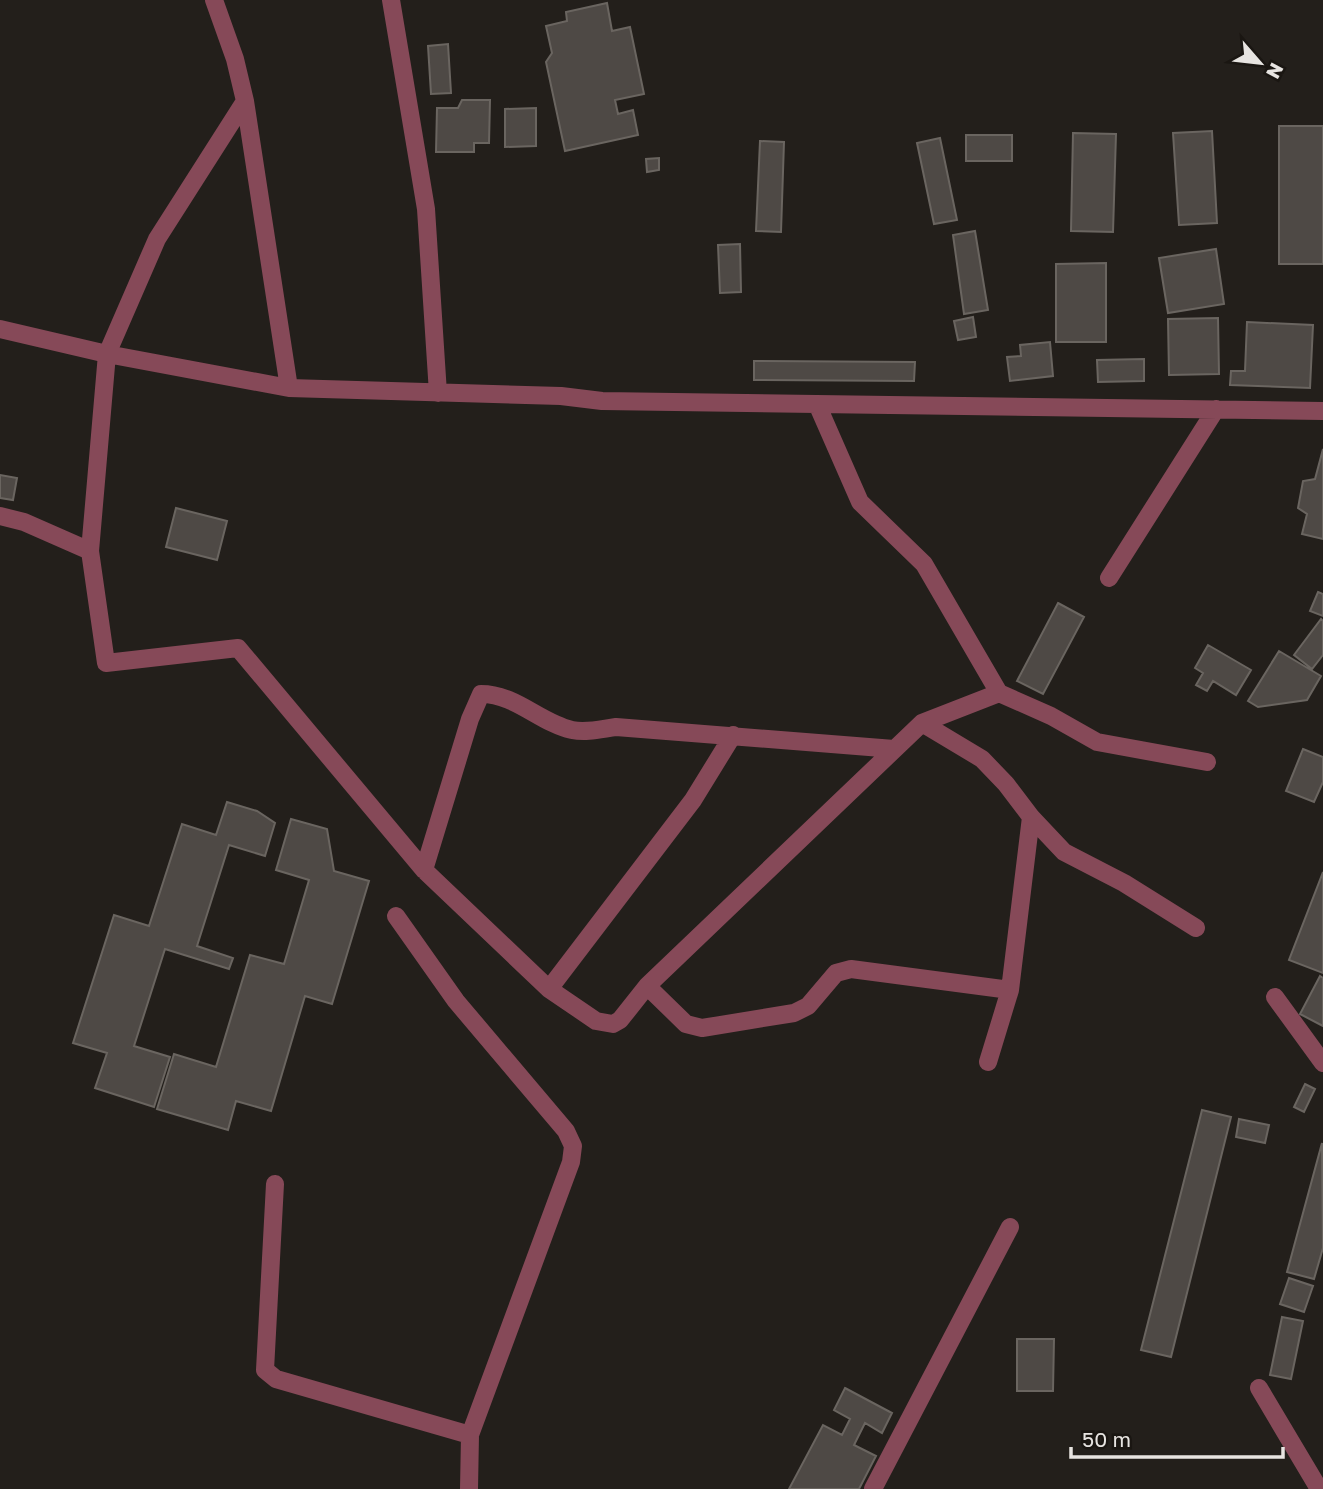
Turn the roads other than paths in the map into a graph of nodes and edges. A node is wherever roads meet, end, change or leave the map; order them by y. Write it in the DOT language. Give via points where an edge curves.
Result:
graph roads {
  1 [pos="214,0"];
  2 [pos="391,0"];
  3 [pos="245,100"];
  4 [pos="0,329"];
  5 [pos="107,354"];
  6 [pos="289,388"];
  7 [pos="439,393"];
  8 [pos="817,404"];
  9 [pos="1216,409"];
  10 [pos="1323,411"];
  11 [pos="0,516"];
  12 [pos="90,551"];
  13 [pos="1109,578"];
  14 [pos="999,693"];
  15 [pos="922,723"];
  16 [pos="733,735"];
  17 [pos="894,749"];
  18 [pos="1206,762"];
  19 [pos="1031,817"];
  20 [pos="424,870"];
  21 [pos="396,916"];
  22 [pos="1196,928"];
  23 [pos="647,986"];
  24 [pos="549,989"];
  25 [pos="1010,990"];
  26 [pos="1275,997"];
  27 [pos="988,1062"];
  28 [pos="1323,1063"];
  29 [pos="275,1184"];
  30 [pos="1010,1227"];
  31 [pos="1259,1388"];
  32 [pos="470,1434"];
  33 [pos="469,1489"];
  34 [pos="873,1489"];
  35 [pos="1319,1489"];
  1 -- 3 [label="street"];
  2 -- 7 [label="street" via="426,209"];
  3 -- 5 [label="street" via="157,239"];
  3 -- 6 [label="street"];
  4 -- 5 [label="street"];
  5 -- 6 [label="street"];
  5 -- 12 [label="street"];
  6 -- 7 [label="street"];
  7 -- 8 [label="street"];
  8 -- 9 [label="street"];
  8 -- 14 [label="street" via="860,502 923,564"];
  9 -- 10 [label="street"];
  9 -- 13 [label="street"];
  11 -- 12 [label="street"];
  12 -- 20 [label="street" via="106,663 238,648"];
  14 -- 15 [label="street"];
  14 -- 18 [label="street" via="1097,742"];
  15 -- 17 [label="street"];
  15 -- 19 [label="street" via="982,759"];
  16 -- 17 [label="street"];
  16 -- 20 [label="street" via="616,727 571,730 497,694 481,694"];
  16 -- 24 [label="street" via="693,800"];
  17 -- 23 [label="street"];
  19 -- 22 [label="street" via="1064,852"];
  19 -- 25 [label="street"];
  20 -- 24 [label="street"];
  21 -- 32 [label="street" via="456,1001 566,1131 573,1146 571,1163"];
  23 -- 24 [label="street" via="613,1024 596,1021"];
  23 -- 25 [label="street" via="686,1024 702,1028 794,1013 807,1006 836,973 851,970"];
  25 -- 27 [label="street"];
  26 -- 28 [label="street"];
  29 -- 32 [label="street" via="265,1370 276,1379"];
  30 -- 34 [label="street"];
  31 -- 35 [label="street"];
  32 -- 33 [label="street"];
}
